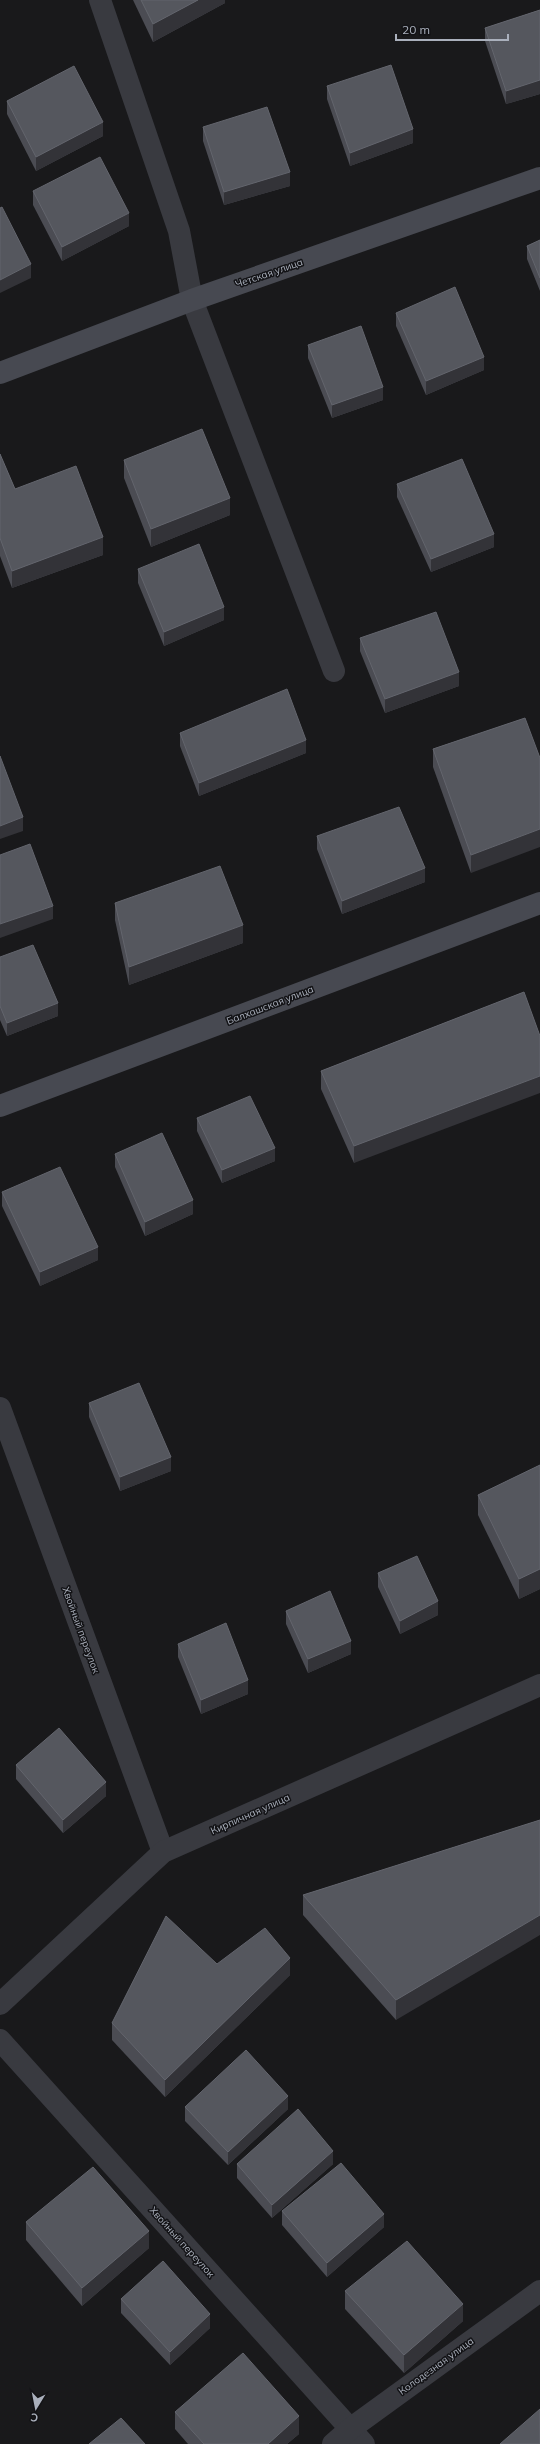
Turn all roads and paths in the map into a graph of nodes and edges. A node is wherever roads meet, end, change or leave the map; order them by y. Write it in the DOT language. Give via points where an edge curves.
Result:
graph roads {
  1 [pos="100,0"];
  2 [pos="540,178"];
  3 [pos="192,300"];
  4 [pos="0,373"];
  5 [pos="334,671"];
  6 [pos="540,904"];
  7 [pos="0,1106"];
  8 [pos="0,1408"];
  9 [pos="540,1685"];
  10 [pos="163,1852"];
  11 [pos="0,2004"];
  12 [pos="0,2040"];
  13 [pos="540,2290"];
  14 [pos="357,2436"];
  15 [pos="333,2444"];
  1 -- 3 [label="street" via="179,231"];
  2 -- 3 [label="street, Четская улица"];
  3 -- 4 [label="street, Четская улица"];
  3 -- 5 [label="street"];
  6 -- 7 [label="street, Балхашская улица"];
  8 -- 10 [label="street, Хвойный переулок"];
  9 -- 10 [label="street, Кирпичная улица"];
  10 -- 11 [label="street, Кирпичная улица"];
  12 -- 14 [label="street, Хвойный переулок"];
  13 -- 14 [label="street, Колодезная улица"];
  14 -- 15 [label="street, Колодезная улица"];
}
